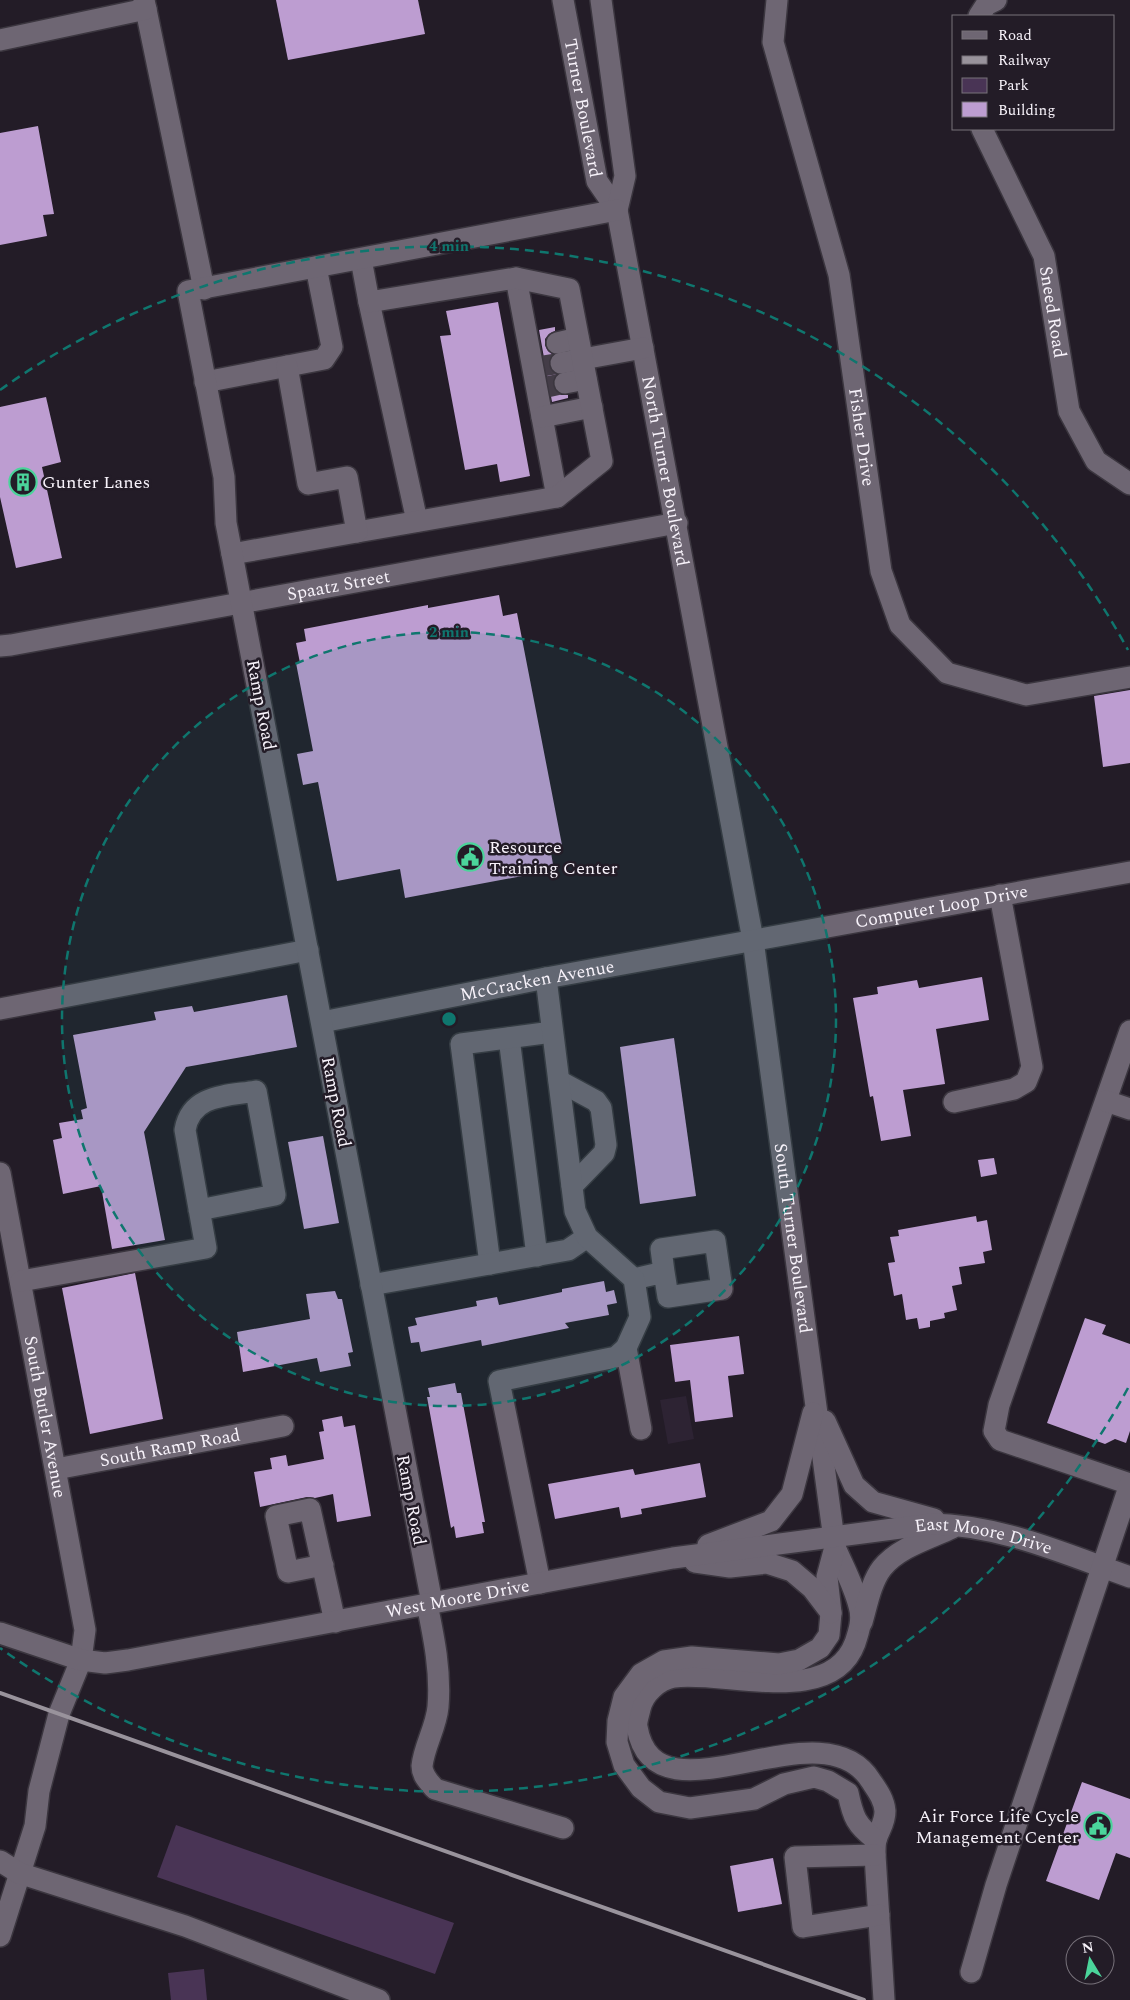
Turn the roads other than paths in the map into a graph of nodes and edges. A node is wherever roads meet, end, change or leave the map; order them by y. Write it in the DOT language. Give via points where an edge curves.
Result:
graph roads {
  1 [pos="563,0"];
  2 [pos="601,0"];
  3 [pos="777,0"];
  4 [pos="996,0"];
  5 [pos="145,5"];
  6 [pos="980,15"];
  7 [pos="0,40"];
  8 [pos="982,130"];
  9 [pos="617,210"];
  10 [pos="361,259"];
  11 [pos="316,267"];
  12 [pos="516,278"];
  13 [pos="204,289"];
  14 [pos="369,302"];
  15 [pos="580,348"];
  16 [pos="643,348"];
  17 [pos="287,366"];
  18 [pos="546,366"];
  19 [pos="586,379"];
  20 [pos="206,382"];
  21 [pos="592,407"];
  22 [pos="542,417"];
  23 [pos="1130,484"];
  24 [pos="557,497"];
  25 [pos="417,521"];
  26 [pos="677,523"];
  27 [pos="357,532"];
  28 [pos="232,554"];
  29 [pos="242,601"];
  30 [pos="0,646"];
  31 [pos="1130,677"];
  32 [pos="1130,872"];
  33 [pos="1000,895"];
  34 [pos="753,940"];
  35 [pos="308,950"];
  36 [pos="546,978"];
  37 [pos="0,1009"];
  38 [pos="322,1022"];
  39 [pos="1130,1031"];
  40 [pos="552,1032"];
  41 [pos="508,1038"];
  42 [pos="558,1081"];
  43 [pos="1106,1101"];
  44 [pos="954,1102"];
  45 [pos="1130,1109"];
  46 [pos="0,1173"];
  47 [pos="572,1186"];
  48 [pos="199,1210"];
  49 [pos="587,1237"];
  50 [pos="538,1256"];
  51 [pos="490,1264"];
  52 [pos="664,1272"];
  53 [pos="634,1279"];
  54 [pos="21,1281"];
  55 [pos="371,1286"];
  56 [pos="626,1348"];
  57 [pos="816,1401"];
  58 [pos="283,1426"];
  59 [pos="641,1429"];
  60 [pos="56,1469"];
  61 [pos="1130,1484"];
  62 [pos="959,1525"];
  63 [pos="834,1542"];
  64 [pos="673,1558"];
  65 [pos="323,1565"];
  66 [pos="1102,1567"];
  67 [pos="1130,1577"];
  68 [pos="540,1583"];
  69 [pos="430,1604"];
  70 [pos="832,1613"];
  71 [pos="335,1622"];
  72 [pos="860,1629"];
  73 [pos="0,1632"];
  74 [pos="81,1660"];
  75 [pos="797,1753"];
  76 [pos="801,1780"];
  77 [pos="563,1828"];
  78 [pos="876,1847"];
  79 [pos="0,1861"];
  80 [pos="18,1873"];
  81 [pos="879,1916"];
  82 [pos="0,1936"];
  83 [pos="971,1972"];
  84 [pos="379,2000"];
  85 [pos="884,2000"];
  1 -- 9 [label="street, Turner Boulevard" via="597,181"];
  2 -- 9 [label="street, North Turner Boulevard" via="626,176"];
  3 -- 31 [label="street, Fisher Drive" via="773,42 839,275 881,571 900,625 947,673 1026,695"];
  4 -- 6 [label="street" via="986,5"];
  5 -- 7 [label="street"];
  5 -- 13 [label="street"];
  8 -- 23 [label="street, Sneed Road" via="1044,256 1069,411 1096,461"];
  9 -- 10 [label="street"];
  9 -- 16 [label="street, North Turner Boulevard"];
  10 -- 11 [label="street"];
  10 -- 14 [label="street"];
  11 -- 13 [label="street"];
  11 -- 17 [label="street" via="332,347 324,359"];
  12 -- 14 [label="street"];
  12 -- 15 [label="street" via="569,289"];
  12 -- 18 [label="street"];
  13 -- 20 [label="street, Ramp Road" via="188,291"];
  14 -- 25 [label="street"];
  15 -- 16 [label="street"];
  15 -- 18 [label="street"];
  15 -- 19 [label="street"];
  16 -- 26 [label="street, North Turner Boulevard"];
  17 -- 20 [label="street"];
  17 -- 27 [label="street" via="308,484 347,477"];
  18 -- 19 [label="street"];
  18 -- 22 [label="street"];
  19 -- 21 [label="street"];
  20 -- 28 [label="street, Ramp Road" via="224,477 226,523"];
  21 -- 22 [label="street"];
  21 -- 24 [label="street" via="602,461"];
  22 -- 24 [label="street"];
  24 -- 25 [label="street"];
  25 -- 27 [label="street"];
  26 -- 29 [label="street, Spaatz Street"];
  26 -- 34 [label="street, North Turner Boulevard"];
  27 -- 28 [label="street"];
  28 -- 29 [label="street, Ramp Road"];
  29 -- 30 [label="street, Spaatz Street"];
  29 -- 35 [label="street, Ramp Road"];
  32 -- 33 [label="street, Computer Loop Drive"];
  33 -- 34 [label="street, Computer Loop Drive"];
  33 -- 44 [label="street" via="1032,1067 1026,1082 1014,1089"];
  34 -- 36 [label="street, McCracken Avenue"];
  34 -- 57 [label="street, South Turner Boulevard"];
  35 -- 37 [label="street"];
  35 -- 38 [label="street, Ramp Road"];
  36 -- 38 [label="street, McCracken Avenue"];
  36 -- 40 [label="street"];
  38 -- 55 [label="street, Ramp Road"];
  39 -- 43 [label="street"];
  40 -- 41 [label="street"];
  40 -- 42 [label="street"];
  41 -- 50 [label="street"];
  41 -- 51 [label="street" via="461,1044"];
  42 -- 47 [label="street"];
  42 -- 47 [label="street" via="601,1108 606,1145 604,1154"];
  43 -- 45 [label="street"];
  43 -- 61 [label="street" via="999,1406 994,1431 1000,1440"];
  46 -- 54 [label="street, South Butler Avenue"];
  47 -- 49 [label="street" via="575,1211"];
  48 -- 48 [label="street" via="186,1120 205,1101 256,1091 275,1195"];
  48 -- 54 [label="street" via="206,1248"];
  49 -- 50 [label="street" via="568,1250"];
  49 -- 53 [label="street"];
  50 -- 51 [label="street"];
  51 -- 55 [label="street"];
  52 -- 53 [label="street"];
  53 -- 56 [label="street" via="640,1317"];
  54 -- 60 [label="street, South Butler Avenue"];
  55 -- 69 [label="street, Ramp Road"];
  56 -- 59 [label="street"];
  56 -- 68 [label="street" via="616,1357 499,1382"];
  57 -- 62 [label="street" via="854,1485 873,1502"];
  57 -- 63 [label="street, South Turner Boulevard"];
  57 -- 64 [label="street" via="792,1494 770,1521"];
  58 -- 60 [label="street, South Ramp Road"];
  60 -- 74 [label="street, South Butler Avenue" via="83,1618 85,1642"];
  61 -- 66 [label="street"];
  62 -- 63 [label="street, East Moore Drive" via="931,1524"];
  62 -- 66 [label="street, East Moore Drive" via="1024,1539"];
  62 -- 72 [label="street" via="900,1552 882,1568"];
  63 -- 64 [label="street, West Moore Drive"];
  63 -- 70 [label="street" via="827,1577"];
  63 -- 72 [label="street" via="860,1607"];
  64 -- 68 [label="street, West Moore Drive"];
  64 -- 70 [label="street" via="730,1567 767,1563 792,1570"];
  65 -- 71 [label="street"];
  66 -- 67 [label="street, East Moore Drive"];
  66 -- 83 [label="street" via="996,1885"];
  68 -- 69 [label="street, West Moore Drive"];
  69 -- 71 [label="street, West Moore Drive"];
  69 -- 77 [label="street, Ramp Road" via="439,1678 438,1708 426,1748 422,1768 424,1776 435,1789"];
  70 -- 76 [label="street" via="829,1635 820,1648 799,1660 779,1664 692,1657 664,1661 641,1674 624,1697 618,1721 617,1742 624,1765 641,1788 660,1802 690,1808 754,1799 784,1784"];
  71 -- 74 [label="street, West Moore Drive" via="128,1660 105,1663"];
  72 -- 75 [label="street" via="852,1651 838,1667 818,1678 786,1681 672,1678 652,1688 642,1700 636,1726 645,1750 662,1766 692,1771"];
  73 -- 74 [label="street, West Moore Drive"];
  74 -- 80 [label="street, South Butler Avenue" via="59,1714 39,1791 35,1826"];
  75 -- 76 [label="street"];
  75 -- 78 [label="street" via="825,1753 846,1758 866,1771 883,1799 885,1811"];
  76 -- 78 [label="street" via="814,1777 828,1781 848,1794 853,1816"];
  78 -- 81 [label="street"];
  78 -- 81 [label="street" via="795,1857 803,1927"];
  79 -- 80 [label="street"];
  80 -- 82 [label="street, South Butler Avenue"];
  80 -- 84 [label="street" via="185,1926"];
  81 -- 85 [label="street"];
}
